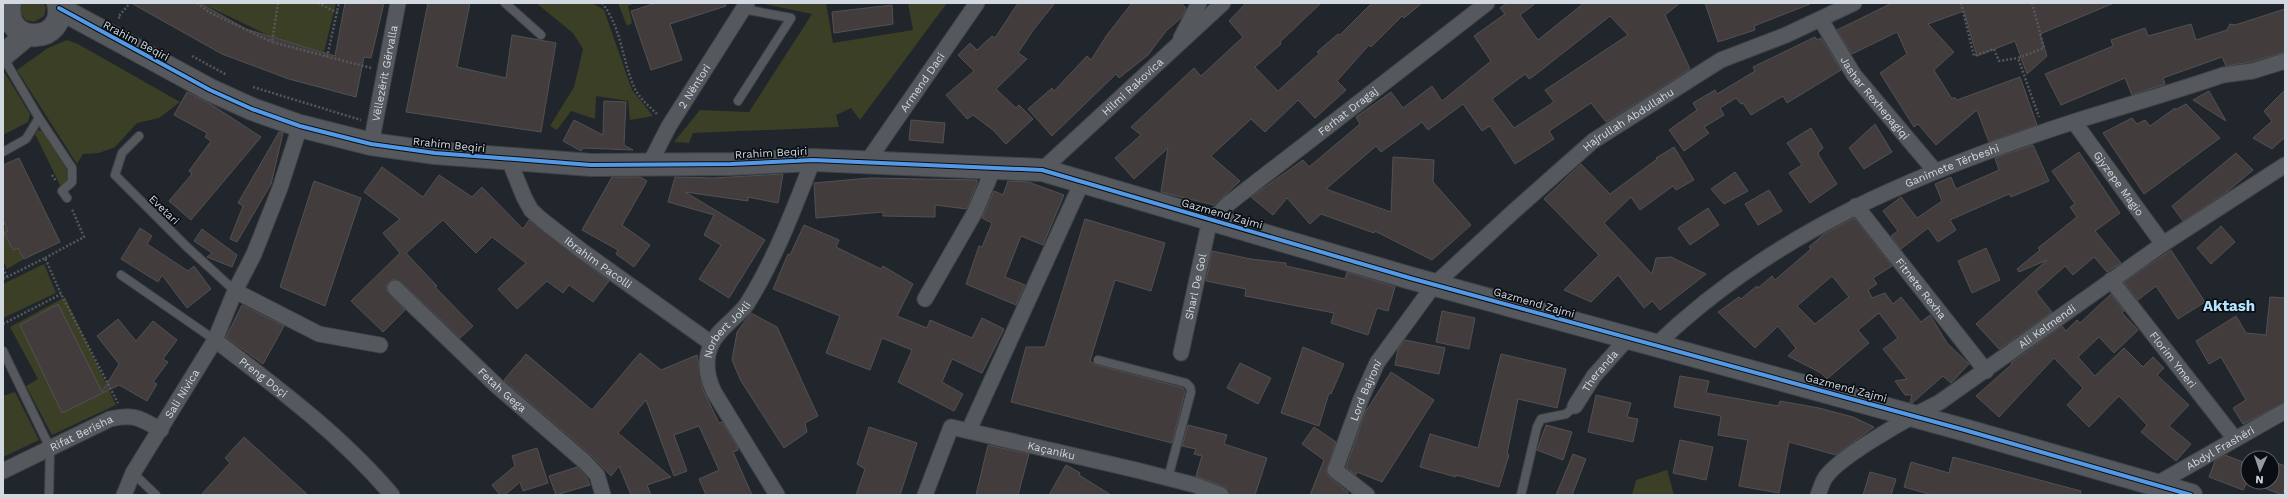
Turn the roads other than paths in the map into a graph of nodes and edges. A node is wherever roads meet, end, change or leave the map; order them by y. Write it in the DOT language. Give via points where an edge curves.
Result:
graph roads {
  1 [pos="398,3"];
  2 [pos="505,3"];
  3 [pos="977,3"];
  4 [pos="1199,3"];
  5 [pos="1223,3"];
  6 [pos="1487,3"];
  7 [pos="1854,3"];
  8 [pos="59,6"];
  9 [pos="745,6"];
  10 [pos="8,15"];
  11 [pos="1821,20"];
  12 [pos="51,30"];
  13 [pos="100,32"];
  14 [pos="27,35"];
  15 [pos="541,35"];
  16 [pos="1176,48"];
  17 [pos="3,56"];
  18 [pos="2285,61"];
  19 [pos="738,101"];
  20 [pos="39,118"];
  21 [pos="2074,122"];
  22 [pos="300,126"];
  23 [pos="139,136"];
  24 [pos="372,144"];
  25 [pos="3,152"];
  26 [pos="509,160"];
  27 [pos="813,160"];
  28 [pos="867,162"];
  29 [pos="649,165"];
  30 [pos="2285,165"];
  31 [pos="994,167"];
  32 [pos="1042,170"];
  33 [pos="1935,172"];
  34 [pos="1082,182"];
  35 [pos="67,198"];
  36 [pos="1856,206"];
  37 [pos="1211,221"];
  38 [pos="2163,244"];
  39 [pos="121,275"];
  40 [pos="2111,280"];
  41 [pos="1434,285"];
  42 [pos="395,288"];
  43 [pos="235,291"];
  44 [pos="925,299"];
  45 [pos="1627,339"];
  46 [pos="216,340"];
  47 [pos="711,343"];
  48 [pos="380,345"];
  49 [pos="1655,346"];
  50 [pos="3,351"];
  51 [pos="1182,353"];
  52 [pos="1098,360"];
  53 [pos="1986,371"];
  54 [pos="1575,406"];
  55 [pos="2285,411"];
  56 [pos="1913,416"];
  57 [pos="161,430"];
  58 [pos="968,430"];
  59 [pos="2235,439"];
  60 [pos="50,448"];
  61 [pos="3,471"];
  62 [pos="133,473"];
  63 [pos="1168,478"];
  64 [pos="2154,490"];
  65 [pos="49,495"];
  66 [pos="124,495"];
  67 [pos="156,495"];
  68 [pos="392,495"];
  69 [pos="603,495"];
  70 [pos="777,495"];
  71 [pos="925,495"];
  72 [pos="1221,495"];
  73 [pos="1367,495"];
  74 [pos="1521,495"];
  75 [pos="1818,495"];
  76 [pos="2192,495"];
  1 -- 24 [label="street, Vëllezërit Gërvalla"];
  2 -- 15 [label="lane"];
  3 -- 28 [label="street, Armend Daci"];
  4 -- 16 [label="street"];
  5 -- 16 [label="street, Hilmi Rakovica"];
  6 -- 37 [label="street, Ferhat Dragaj" via="1290,155 1228,204"];
  7 -- 11 [label="street, Hajrullah Abdullahu"];
  8 -- 12 [label="street" via="56,24"];
  8 -- 13 [label="street, Rrahim Beqiri"];
  9 -- 19 [label="lane, 2 Nëntori" via="791,18"];
  9 -- 29 [label="street, 2 Nëntori" via="669,126"];
  10 -- 14 [label="street" via="13,26"];
  11 -- 33 [label="street, Jashar Rexhepagiqi" via="1854,75"];
  11 -- 41 [label="street, Hajrullah Abdullahu" via="1721,60 1593,141"];
  12 -- 13 [label="street, Rrahim Beqiri" via="69,28"];
  12 -- 14 [label="street, Rrahim Beqiri" via="43,34"];
  13 -- 22 [label="street, Rrahim Beqiri" via="210,90 252,109"];
  14 -- 17 [label="street"];
  16 -- 32 [label="street, Hilmi Rakovica"];
  17 -- 20 [label="lane"];
  18 -- 21 [label="street, Ganimete Tërbeshi" via="2253,70 2222,74"];
  20 -- 25 [label="lane" via="26,139"];
  20 -- 35 [label="lane" via="72,168 72,182 62,192"];
  21 -- 33 [label="street, Ganimete Tërbeshi"];
  21 -- 38 [label="street, Gjyzepe Magio"];
  22 -- 24 [label="street, Rrahim Beqiri"];
  22 -- 43 [label="street, Sali Nivica" via="280,188 257,246"];
  23 -- 43 [label="lane, Evetari" via="122,153 115,175 181,242"];
  24 -- 26 [label="street, Rrahim Beqiri"];
  26 -- 29 [label="street, Rrahim Beqiri" via="591,165"];
  26 -- 47 [label="street, Ibrahim Pacolli" via="524,197 542,220"];
  27 -- 28 [label="street, Rrahim Beqiri"];
  27 -- 29 [label="street, Rrahim Beqiri"];
  27 -- 47 [label="street, Norbert Jokli" via="782,238 764,275 746,305"];
  28 -- 31 [label="street, Gazmend Zajmi"];
  30 -- 38 [label="street, Ali Kelmendi"];
  31 -- 32 [label="street, Gazmend Zajmi"];
  31 -- 44 [label="street" via="975,212"];
  32 -- 34 [label="street, Gazmend Zajmi"];
  33 -- 36 [label="street, Ganimete Tërbeshi"];
  34 -- 37 [label="street, Gazmend Zajmi"];
  34 -- 58 [label="street"];
  36 -- 49 [label="street, Ganimete Tërbeshi" via="1774,252 1720,289"];
  36 -- 53 [label="street, Fitnete Rexha"];
  37 -- 41 [label="street, Gazmend Zajmi"];
  37 -- 51 [label="street, Sharl De Gol"];
  38 -- 40 [label="street, Ali Kelmendi"];
  39 -- 46 [label="lane, Preng Doçi"];
  40 -- 53 [label="street, Ali Kelmendi"];
  40 -- 59 [label="street, Florim Ymeri"];
  41 -- 45 [label="street, Gazmend Zajmi"];
  41 -- 73 [label="street, Lord Bajroni" via="1377,363 1360,399 1335,470"];
  42 -- 69 [label="street, Fetah Gega" via="497,386 585,462 597,475"];
  43 -- 46 [label="street, Sali Nivica"];
  43 -- 48 [label="street" via="319,334"];
  45 -- 49 [label="street, Gazmend Zajmi"];
  45 -- 54 [label="street, Theranda" via="1594,376"];
  46 -- 57 [label="street, Sali Nivica"];
  46 -- 68 [label="street, Preng Doçi" via="331,432 359,458"];
  47 -- 70 [label="street, Norbert Jokli" via="707,355 708,381"];
  49 -- 56 [label="street, Gazmend Zajmi"];
  50 -- 60 [label="lane"];
  52 -- 63 [label="lane" via="1190,386 1191,392"];
  53 -- 56 [label="street, Ali Kelmendi" via="1940,402"];
  54 -- 74 [label="lane" via="1566,414 1541,419"];
  55 -- 59 [label="street, Abdyl Frashëri"];
  56 -- 64 [label="street, Gazmend Zajmi"];
  56 -- 75 [label="street, Ali Kelmendi" via="1842,462 1826,477"];
  57 -- 60 [label="street, Rifat Berisha" via="136,417 125,416 110,419"];
  57 -- 62 [label="street, Sali Nivica"];
  58 -- 63 [label="street, Kaçaniku"];
  58 -- 71 [label="street, Kaçaniku" via="952,427"];
  59 -- 64 [label="street, Abdyl Frashëri"];
  60 -- 61 [label="street, Rifat Berisha"];
  60 -- 65 [label="lane"];
  62 -- 66 [label="street, Sali Nivica"];
  62 -- 67 [label="lane"];
  63 -- 72 [label="street, Kaçaniku"];
  64 -- 76 [label="street, Gazmend Zajmi"];
}
